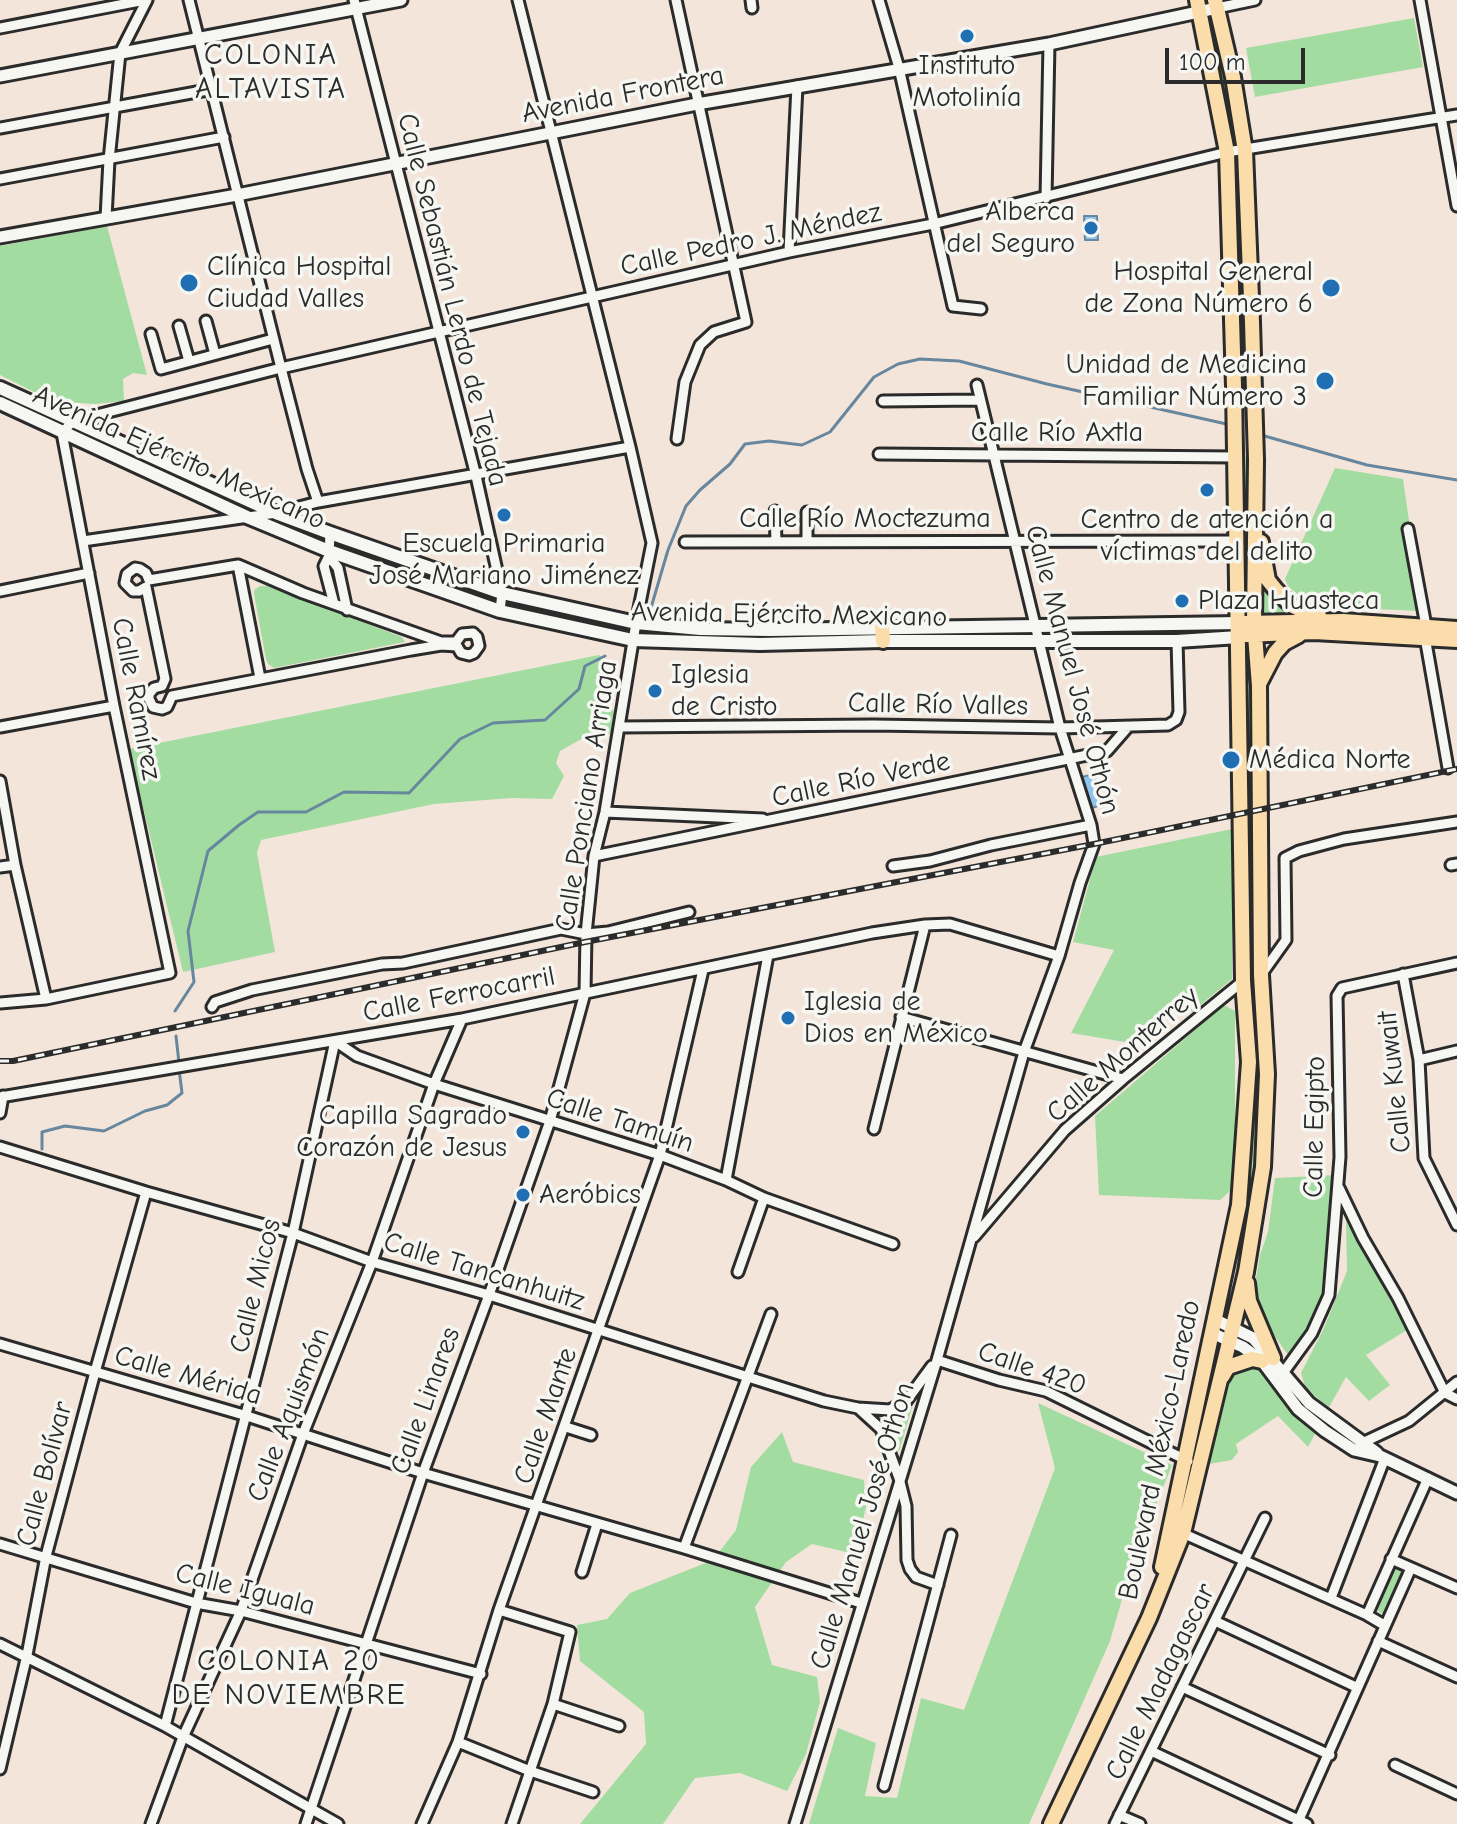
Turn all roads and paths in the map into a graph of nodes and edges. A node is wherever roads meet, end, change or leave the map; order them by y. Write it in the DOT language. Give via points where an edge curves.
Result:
graph roads {
  1 [pos="146,0"];
  2 [pos="189,0"];
  3 [pos="401,0"];
  4 [pos="518,0"];
  5 [pos="676,0"];
  6 [pos="879,0"];
  7 [pos="1255,0"];
  8 [pos="1420,0"];
  9 [pos="355,4"];
  10 [pos="1216,4"];
  11 [pos="1198,7"];
  12 [pos="0,28"];
  13 [pos="198,38"];
  14 [pos="1049,44"];
  15 [pos="120,53"];
  16 [pos="899,68"];
  17 [pos="0,76"];
  18 [pos="797,86"];
  19 [pos="213,89"];
  20 [pos="697,104"];
  21 [pos="114,106"];
  22 [pos="1457,115"];
  23 [pos="1442,118"];
  24 [pos="0,128"];
  25 [pos="551,133"];
  26 [pos="224,137"];
  27 [pos="1245,151"];
  28 [pos="1227,152"];
  29 [pos="109,160"];
  30 [pos="394,163"];
  31 [pos="0,179"];
  32 [pos="237,195"];
  33 [pos="1046,198"];
  34 [pos="1457,206"];
  35 [pos="106,218"];
  36 [pos="933,224"];
  37 [pos="0,237"];
  38 [pos="789,252"];
  39 [pos="734,264"];
  40 [pos="593,297"];
  41 [pos="981,309"];
  42 [pos="206,321"];
  43 [pos="179,326"];
  44 [pos="438,333"];
  45 [pos="151,334"];
  46 [pos="273,339"];
  47 [pos="215,354"];
  48 [pos="189,361"];
  49 [pos="281,368"];
  50 [pos="977,385"];
  51 [pos="0,388"];
  52 [pos="20,397"];
  53 [pos="979,400"];
  54 [pos="883,401"];
  55 [pos="2,406"];
  56 [pos="73,421"];
  57 [pos="62,433"];
  58 [pos="677,439"];
  59 [pos="630,447"];
  60 [pos="879,454"];
  61 [pos="1236,454"];
  62 [pos="993,455"];
  63 [pos="476,476"];
  64 [pos="318,502"];
  65 [pos="1255,504"];
  66 [pos="775,511"];
  67 [pos="807,512"];
  68 [pos="276,513"];
  69 [pos="247,517"];
  70 [pos="1408,529"];
  71 [pos="330,533"];
  72 [pos="1014,540"];
  73 [pos="83,541"];
  74 [pos="1236,541"];
  75 [pos="685,542"];
  76 [pos="776,542"];
  77 [pos="807,542"];
  78 [pos="329,554"];
  79 [pos="238,565"];
  80 [pos="89,573"];
  81 [pos="0,591"];
  82 [pos="502,593"];
  83 [pos="334,604"];
  84 [pos="347,610"];
  85 [pos="500,611"];
  86 [pos="1343,621"];
  87 [pos="636,623"];
  88 [pos="1036,627"];
  89 [pos="1247,629"];
  90 [pos="1457,629"];
  91 [pos="1314,632"];
  92 [pos="1426,632"];
  93 [pos="883,634"];
  94 [pos="633,640"];
  95 [pos="1457,640"];
  96 [pos="1177,641"];
  97 [pos="1041,642"];
  98 [pos="260,678"];
  99 [pos="1259,686"];
  100 [pos="114,706"];
  101 [pos="0,727"];
  102 [pos="620,727"];
  103 [pos="1060,728"];
  104 [pos="1127,728"];
  105 [pos="1070,758"];
  106 [pos="1448,768"];
  107 [pos="0,781"];
  108 [pos="605,812"];
  109 [pos="779,819"];
  110 [pos="1457,822"];
  111 [pos="1091,825"];
  112 [pos="594,856"];
  113 [pos="15,865"];
  114 [pos="893,866"];
  115 [pos="0,867"];
  116 [pos="689,912"];
  117 [pos="925,925"];
  118 [pos="586,934"];
  119 [pos="768,955"];
  120 [pos="1059,956"];
  121 [pos="1457,963"];
  122 [pos="703,970"];
  123 [pos="1403,974"];
  124 [pos="1261,975"];
  125 [pos="1243,981"];
  126 [pos="585,993"];
  127 [pos="46,999"];
  128 [pos="0,1003"];
  129 [pos="212,1007"];
  130 [pos="901,1017"];
  131 [pos="462,1019"];
  132 [pos="335,1041"];
  133 [pos="1457,1051"];
  134 [pos="1024,1052"];
  135 [pos="1419,1060"];
  136 [pos="1123,1079"];
  137 [pos="434,1084"];
  138 [pos="2,1096"];
  139 [pos="0,1113"];
  140 [pos="550,1121"];
  141 [pos="874,1129"];
  142 [pos="0,1147"];
  143 [pos="660,1155"];
  144 [pos="726,1180"];
  145 [pos="1338,1186"];
  146 [pos="146,1192"];
  147 [pos="764,1198"];
  148 [pos="1457,1225"];
  149 [pos="293,1233"];
  150 [pos="972,1240"];
  151 [pos="893,1244"];
  152 [pos="372,1262"];
  153 [pos="738,1272"];
  154 [pos="1246,1272"];
  155 [pos="489,1295"];
  156 [pos="771,1314"];
  157 [pos="1214,1327"];
  158 [pos="600,1329"];
  159 [pos="1231,1334"];
  160 [pos="0,1344"];
  161 [pos="1268,1359"];
  162 [pos="937,1360"];
  163 [pos="95,1372"];
  164 [pos="1283,1373"];
  165 [pos="749,1377"];
  166 [pos="1220,1381"];
  167 [pos="1457,1382"];
  168 [pos="1445,1393"];
  169 [pos="1457,1399"];
  170 [pos="858,1408"];
  171 [pos="247,1416"];
  172 [pos="566,1427"];
  173 [pos="303,1434"];
  174 [pos="591,1435"];
  175 [pos="1358,1446"];
  176 [pos="1383,1457"];
  177 [pos="1192,1463"];
  178 [pos="423,1473"];
  179 [pos="899,1478"];
  180 [pos="1428,1478"];
  181 [pos="1457,1493"];
  182 [pos="538,1506"];
  183 [pos="1265,1518"];
  184 [pos="597,1524"];
  185 [pos="1177,1531"];
  186 [pos="951,1535"];
  187 [pos="0,1544"];
  188 [pos="684,1548"];
  189 [pos="46,1556"];
  190 [pos="1245,1559"];
  191 [pos="1391,1559"];
  192 [pos="1411,1568"];
  193 [pos="582,1572"];
  194 [pos="938,1585"];
  195 [pos="1457,1588"];
  196 [pos="1331,1598"];
  197 [pos="196,1603"];
  198 [pos="861,1603"];
  199 [pos="499,1610"];
  200 [pos="241,1611"];
  201 [pos="1367,1615"];
  202 [pos="1215,1621"];
  203 [pos="1384,1625"];
  204 [pos="1378,1641"];
  205 [pos="364,1643"];
  206 [pos="0,1644"];
  207 [pos="27,1655"];
  208 [pos="481,1674"];
  209 [pos="1457,1677"];
  210 [pos="1182,1687"];
  211 [pos="1356,1687"];
  212 [pos="553,1704"];
  213 [pos="165,1726"];
  214 [pos="619,1726"];
  215 [pos="183,1737"];
  216 [pos="458,1742"];
  217 [pos="1151,1751"];
  218 [pos="1330,1755"];
  219 [pos="1395,1765"];
  220 [pos="0,1769"];
  221 [pos="530,1771"];
  222 [pos="884,1786"];
  223 [pos="593,1792"];
  224 [pos="1457,1794"];
  225 [pos="312,1809"];
  226 [pos="1117,1819"];
  227 [pos="1301,1822"];
  228 [pos="151,1824"];
  229 [pos="306,1824"];
  230 [pos="338,1824"];
  231 [pos="422,1824"];
  232 [pos="512,1824"];
  233 [pos="795,1824"];
  234 [pos="1051,1824"];
  235 [pos="1140,1824"];
  1 -- 12 [label="street"];
  1 -- 15 [label="street"];
  2 -- 13 [label="street"];
  3 -- 9 [label="street"];
  4 -- 25 [label="street, Calle Ponciano Arriaga"];
  5 -- 20 [label="street"];
  6 -- 16 [label="street"];
  7 -- 10 [label="street, Avenida Frontera"];
  8 -- 23 [label="street"];
  9 -- 13 [label="street"];
  9 -- 30 [label="street, Calle Sebastián Lerdo de Tejada"];
  10 -- 11 [label="street, Avenida Frontera"];
  10 -- 27 [label="main road, Boulevard México-Laredo"];
  11 -- 14 [label="street, Avenida Frontera"];
  11 -- 28 [label="main road, Boulevard México-Laredo"];
  13 -- 15 [label="street"];
  13 -- 19 [label="street"];
  14 -- 16 [label="street, Avenida Frontera"];
  14 -- 33 [label="street"];
  15 -- 17 [label="street"];
  15 -- 21 [label="street"];
  16 -- 18 [label="street, Avenida Frontera"];
  16 -- 36 [label="street"];
  18 -- 20 [label="street, Avenida Frontera"];
  18 -- 38 [label="street"];
  19 -- 21 [label="street"];
  19 -- 26 [label="street"];
  20 -- 25 [label="street, Avenida Frontera"];
  20 -- 39 [label="street"];
  21 -- 24 [label="street"];
  21 -- 29 [label="street"];
  22 -- 23 [label="street, Calle Pedro J. Méndez"];
  23 -- 27 [label="street, Calle Pedro J. Méndez"];
  23 -- 34 [label="street"];
  25 -- 30 [label="street, Avenida Frontera"];
  25 -- 40 [label="street, Calle Ponciano Arriaga"];
  26 -- 29 [label="street"];
  26 -- 32 [label="street"];
  27 -- 28 [label="street, Calle Pedro J. Méndez"];
  27 -- 65 [label="main road, Boulevard México-Laredo"];
  28 -- 33 [label="street, Calle Pedro J. Méndez"];
  28 -- 61 [label="main road, Boulevard México-Laredo"];
  29 -- 31 [label="street"];
  29 -- 35 [label="street"];
  30 -- 32 [label="street, Avenida Frontera"];
  30 -- 44 [label="street, Calle Sebastián Lerdo de Tejada"];
  32 -- 35 [label="street, Avenida Frontera"];
  32 -- 46 [label="street"];
  33 -- 36 [label="street, Calle Pedro J. Méndez"];
  35 -- 37 [label="street, Avenida Frontera"];
  36 -- 38 [label="street, Calle Pedro J. Méndez"];
  36 -- 41 [label="street" via="953,306"];
  38 -- 39 [label="street, Calle Pedro J. Méndez"];
  39 -- 40 [label="street, Calle Pedro J. Méndez"];
  39 -- 58 [label="street" via="746,322 714,332 700,345 685,382"];
  40 -- 44 [label="street, Calle Pedro J. Méndez"];
  40 -- 59 [label="street, Calle Ponciano Arriaga"];
  42 -- 47 [label="street"];
  43 -- 48 [label="street"];
  44 -- 49 [label="street, Calle Pedro J. Méndez"];
  44 -- 63 [label="street, Calle Sebastián Lerdo de Tejada"];
  45 -- 48 [label="street" via="161,369"];
  46 -- 47 [label="street"];
  46 -- 49 [label="street"];
  47 -- 48 [label="street"];
  49 -- 56 [label="street, Calle Pedro J. Méndez"];
  49 -- 64 [label="street"];
  50 -- 53 [label="street, Calle Manuel José Othón"];
  51 -- 52 [label="main road, Avenida Ejército Mexicano"];
  52 -- 55 [label="street"];
  52 -- 56 [label="main road, Avenida Ejército Mexicano"];
  53 -- 54 [label="street"];
  53 -- 62 [label="street, Calle Manuel José Othón"];
  55 -- 57 [label="main road, Avenida Ejército Mexicano"];
  56 -- 57 [label="street"];
  56 -- 68 [label="main road, Avenida Ejército Mexicano"];
  57 -- 69 [label="main road, Avenida Ejército Mexicano"];
  57 -- 73 [label="street, Calle Ramírez"];
  59 -- 63 [label="street"];
  59 -- 87 [label="street, Calle Ponciano Arriaga" via="652,543"];
  60 -- 62 [label="street, Calle Río Axtla"];
  61 -- 62 [label="street, Calle Río Axtla"];
  61 -- 74 [label="main road, Boulevard México-Laredo"];
  62 -- 72 [label="street, Calle Manuel José Othón"];
  63 -- 64 [label="street"];
  63 -- 82 [label="street, Calle Sebastián Lerdo de Tejada"];
  64 -- 68 [label="street"];
  65 -- 86 [label="main road" via="1268,580 1291,605"];
  65 -- 89 [label="main road, Boulevard México-Laredo"];
  66 -- 76 [label="street"];
  67 -- 77 [label="street"];
  68 -- 69 [label="street"];
  68 -- 71 [label="main road, Avenida Ejército Mexicano"];
  69 -- 73 [label="street"];
  69 -- 78 [label="main road, Avenida Ejército Mexicano"];
  70 -- 92 [label="street"];
  71 -- 78 [label="street"];
  71 -- 82 [label="main road, Avenida Ejército Mexicano"];
  72 -- 74 [label="street, Calle Río Moctezuma"];
  72 -- 77 [label="street, Calle Río Moctezuma"];
  72 -- 88 [label="street, Calle Manuel José Othón"];
  73 -- 80 [label="street, Calle Ramírez"];
  74 -- 89 [label="main road, Boulevard México-Laredo"];
  75 -- 76 [label="street, Calle Río Moctezuma"];
  76 -- 77 [label="street, Calle Río Moctezuma"];
  78 -- 83 [label="street" via="324,566"];
  78 -- 84 [label="street" via="338,568"];
  78 -- 85 [label="main road, Avenida Ejército Mexicano"];
  79 -- 83 [label="street"];
  79 -- 98 [label="street"];
  79 -- 98 [label="street" via="149,580 135,568 125,583 133,591 146,587 165,679 149,694 153,707 167,707 172,696"];
  80 -- 81 [label="street"];
  80 -- 100 [label="street, Calle Ramírez"];
  82 -- 85 [label="street, Calle Sebastián Lerdo de Tejada"];
  82 -- 87 [label="main road, Avenida Ejército Mexicano"];
  83 -- 84 [label="street"];
  84 -- 98 [label="street" via="441,642 456,642 462,634 473,633 479,646 469,655 457,646 441,645"];
  85 -- 94 [label="main road, Avenida Ejército Mexicano"];
  86 -- 89 [label="main road"];
  86 -- 92 [label="main road"];
  87 -- 93 [label="main road, Avenida Ejército Mexicano"];
  87 -- 94 [label="street, Calle Ponciano Arriaga"];
  88 -- 89 [label="main road, Avenida Ejército Mexicano"];
  88 -- 93 [label="main road, Avenida Ejército Mexicano"];
  88 -- 97 [label="street, Calle Manuel José Othón"];
  89 -- 91 [label="main road"];
  89 -- 96 [label="main road, Avenida Ejército Mexicano"];
  89 -- 99 [label="main road, Boulevard México-Laredo"];
  89 -- 125 [label="main road, Boulevard México-Laredo"];
  90 -- 92 [label="main road"];
  91 -- 92 [label="main road"];
  91 -- 99 [label="main road" via="1284,643"];
  92 -- 95 [label="main road"];
  92 -- 106 [label="street"];
  93 -- 94 [label="main road, Avenida Ejército Mexicano" via="760,644"];
  93 -- 97 [label="main road, Avenida Ejército Mexicano"];
  94 -- 102 [label="street, Calle Ponciano Arriaga"];
  96 -- 97 [label="main road, Avenida Ejército Mexicano"];
  96 -- 104 [label="street, Calle Río Valles" via="1176,720"];
  97 -- 103 [label="street, Calle Manuel José Othón"];
  99 -- 124 [label="main road, Boulevard México-Laredo"];
  100 -- 101 [label="street"];
  100 -- 127 [label="street, Calle Ramírez" via="170,973"];
  102 -- 103 [label="street, Calle Río Valles"];
  102 -- 108 [label="street, Calle Ponciano Arriaga"];
  103 -- 104 [label="street, Calle Río Valles"];
  103 -- 105 [label="street, Calle Manuel José Othón"];
  104 -- 105 [label="street, Calle Río Verde" via="1107,751"];
  105 -- 109 [label="street, Calle Río Verde"];
  105 -- 111 [label="street, Calle Manuel José Othón"];
  107 -- 113 [label="street"];
  108 -- 109 [label="street"];
  108 -- 112 [label="street, Calle Ponciano Arriaga"];
  109 -- 112 [label="street, Calle Río Verde"];
  110 -- 124 [label="street" via="1344,839 1285,858 1286,940"];
  111 -- 114 [label="street"];
  111 -- 120 [label="street, Calle Manuel José Othón" via="1094,844"];
  112 -- 118 [label="street, Calle Ponciano Arriaga"];
  113 -- 115 [label="street"];
  113 -- 127 [label="street"];
  116 -- 118 [label="street, Calle Ferrocarril"];
  117 -- 119 [label="street, Calle Ferrocarril"];
  117 -- 120 [label="street, Calle Ferrocarril" via="950,924"];
  117 -- 130 [label="street"];
  118 -- 126 [label="street, Calle Ponciano Arriaga"];
  118 -- 129 [label="street, Calle Ferrocarril" via="561,929 252,990"];
  119 -- 122 [label="street, Calle Ferrocarril"];
  119 -- 144 [label="street"];
  120 -- 134 [label="street, Calle Manuel José Othón"];
  121 -- 123 [label="street, Calle Egipto"];
  122 -- 126 [label="street, Calle Ferrocarril"];
  122 -- 143 [label="street, Calle Mante"];
  123 -- 135 [label="street, Calle Kuwait"];
  123 -- 145 [label="street, Calle Egipto" via="1342,988 1337,996"];
  124 -- 154 [label="main road, Boulevard México-Laredo" via="1267,1074 1263,1167"];
  125 -- 136 [label="street, Calle Monterrey"];
  125 -- 157 [label="main road, Boulevard México-Laredo" via="1249,1062 1245,1137 1239,1205"];
  126 -- 131 [label="street, Calle Ferrocarril"];
  126 -- 140 [label="street, Calle Linares"];
  127 -- 128 [label="street"];
  130 -- 134 [label="street"];
  130 -- 141 [label="street"];
  131 -- 132 [label="street, Calle Ferrocarril"];
  131 -- 137 [label="street, Calle Aquismón"];
  132 -- 137 [label="street, Calle Tamuín" via="357,1056"];
  132 -- 138 [label="street, Calle Ferrocarril"];
  132 -- 149 [label="street, Calle Micos"];
  133 -- 135 [label="street"];
  134 -- 136 [label="street"];
  134 -- 150 [label="street, Calle Manuel José Othón"];
  135 -- 148 [label="street, Calle Kuwait" via="1424,1158"];
  136 -- 150 [label="street, Calle Monterrey" via="1065,1130"];
  137 -- 140 [label="street, Calle Tamuín"];
  137 -- 152 [label="street, Calle Aquismón"];
  138 -- 139 [label="street"];
  140 -- 143 [label="street, Calle Tamuín"];
  140 -- 155 [label="street, Calle Linares"];
  142 -- 146 [label="street, Calle Tancanhuitz"];
  143 -- 144 [label="street, Calle Tamuín"];
  143 -- 158 [label="street, Calle Mante"];
  144 -- 147 [label="street, Calle Tamuín"];
  145 -- 164 [label="street, Calle Egipto" via="1329,1295 1312,1333"];
  145 -- 168 [label="street"];
  146 -- 149 [label="street, Calle Tancanhuitz"];
  146 -- 163 [label="street, Calle Bolívar"];
  147 -- 151 [label="street, Calle Tamuín"];
  147 -- 153 [label="street"];
  149 -- 152 [label="street, Calle Tancanhuitz"];
  149 -- 171 [label="street, Calle Micos"];
  150 -- 162 [label="street, Calle Manuel José Othon"];
  152 -- 155 [label="street, Calle Tancanhuitz"];
  152 -- 173 [label="street, Calle Aquismón"];
  154 -- 159 [label="main road, Boulevard México-Laredo"];
  154 -- 161 [label="main road" via="1249,1301"];
  155 -- 158 [label="street, Calle Tancanhuitz"];
  155 -- 178 [label="street, Calle Linares"];
  156 -- 165 [label="street"];
  157 -- 159 [label="street"];
  157 -- 177 [label="main road, Boulevard México-Laredo"];
  158 -- 165 [label="street, Calle Tancanhuitz"];
  158 -- 172 [label="street, Calle Mante"];
  159 -- 161 [label="street"];
  159 -- 166 [label="main road, Boulevard México-Laredo"];
  160 -- 163 [label="street, Calle Mérida"];
  161 -- 164 [label="street"];
  161 -- 166 [label="main road" via="1228,1367"];
  161 -- 175 [label="street" via="1298,1409 1325,1431"];
  162 -- 170 [label="street, Calle Tancanhuitz" via="907,1400 890,1410"];
  162 -- 177 [label="street, Calle 420" via="1046,1391"];
  162 -- 179 [label="street, Calle Manuel José Othon"];
  163 -- 171 [label="street, Calle Mérida"];
  163 -- 189 [label="street, Calle Bolívar"];
  164 -- 175 [label="street"];
  165 -- 170 [label="street, Calle Tancanhuitz"];
  165 -- 188 [label="street"];
  166 -- 177 [label="main road, Boulevard México-Laredo"];
  167 -- 168 [label="street"];
  168 -- 169 [label="street"];
  168 -- 175 [label="street" via="1409,1421"];
  170 -- 179 [label="street" via="881,1429"];
  171 -- 173 [label="street, Calle Mérida"];
  171 -- 197 [label="street, Calle Micos"];
  172 -- 174 [label="street"];
  172 -- 182 [label="street, Calle Mante"];
  173 -- 178 [label="street, Calle Mérida"];
  173 -- 200 [label="street, Calle Aquismón"];
  175 -- 176 [label="street"];
  176 -- 180 [label="street"];
  176 -- 196 [label="street"];
  177 -- 185 [label="main road, Boulevard México-Laredo"];
  178 -- 182 [label="street, Calle Mérida"];
  178 -- 205 [label="street, Calle Linares"];
  179 -- 194 [label="street" via="910,1569"];
  179 -- 198 [label="street, Calle Manuel José Othon"];
  180 -- 181 [label="street"];
  180 -- 191 [label="street"];
  182 -- 184 [label="street, Calle Mérida"];
  182 -- 199 [label="street, Calle Mante"];
  183 -- 190 [label="street, Calle Madagascar"];
  184 -- 188 [label="street, Calle Mérida"];
  184 -- 193 [label="street"];
  185 -- 190 [label="street"];
  185 -- 234 [label="main road, Boulevard México-Laredo" via="1149,1618"];
  186 -- 194 [label="street"];
  187 -- 189 [label="street, Calle Iguala"];
  188 -- 198 [label="street, Calle Mérida"];
  189 -- 197 [label="street, Calle Iguala"];
  189 -- 207 [label="street, Calle Bolívar"];
  190 -- 196 [label="street"];
  190 -- 202 [label="street, Calle Madagascar"];
  191 -- 192 [label="street"];
  191 -- 201 [label="street"];
  192 -- 195 [label="street"];
  192 -- 203 [label="street"];
  194 -- 222 [label="street"];
  196 -- 201 [label="street"];
  197 -- 200 [label="street, Calle Iguala"];
  197 -- 213 [label="street, Calle Micos"];
  198 -- 233 [label="street, Calle Manuel José Othon"];
  199 -- 208 [label="street, Calle Mante"];
  199 -- 212 [label="street" via="570,1632"];
  200 -- 205 [label="street, Calle Iguala"];
  200 -- 215 [label="street, Calle Aquismón"];
  201 -- 203 [label="street"];
  202 -- 210 [label="street, Calle Madagascar"];
  202 -- 211 [label="street"];
  203 -- 204 [label="street"];
  204 -- 209 [label="street"];
  204 -- 211 [label="street"];
  205 -- 208 [label="street, Calle Iguala"];
  205 -- 225 [label="street, Calle Linares"];
  206 -- 207 [label="street"];
  207 -- 213 [label="street"];
  207 -- 220 [label="street, Calle Bolívar"];
  208 -- 216 [label="street, Calle Mante"];
  210 -- 217 [label="street, Calle Madagascar"];
  210 -- 218 [label="street"];
  211 -- 218 [label="street"];
  212 -- 214 [label="street"];
  212 -- 221 [label="street"];
  213 -- 215 [label="street"];
  215 -- 225 [label="street"];
  215 -- 228 [label="street, Calle Aquismón"];
  216 -- 221 [label="street"];
  216 -- 231 [label="street, Calle Mante"];
  217 -- 226 [label="street, Calle Madagascar"];
  217 -- 227 [label="street"];
  218 -- 227 [label="street"];
  219 -- 224 [label="street"];
  221 -- 223 [label="street"];
  221 -- 232 [label="street"];
  225 -- 229 [label="street, Calle Linares"];
  225 -- 230 [label="street"];
  226 -- 235 [label="street"];
}
